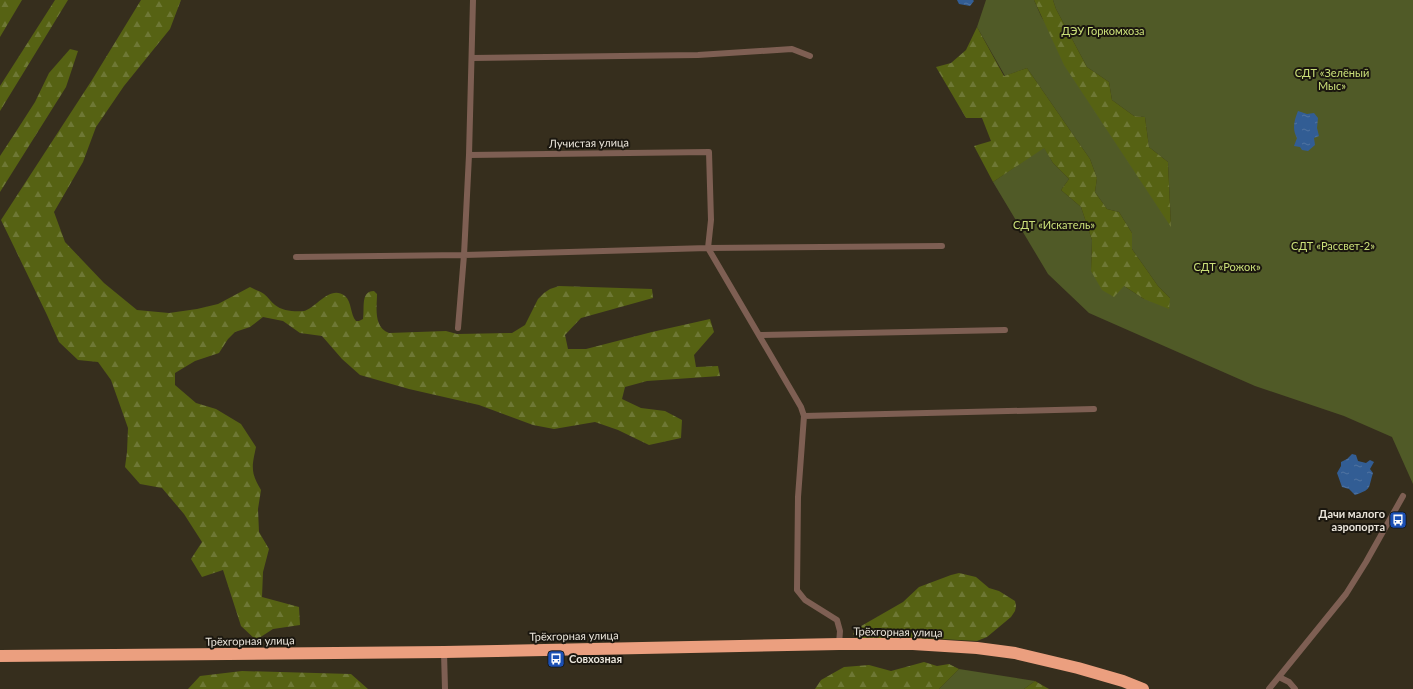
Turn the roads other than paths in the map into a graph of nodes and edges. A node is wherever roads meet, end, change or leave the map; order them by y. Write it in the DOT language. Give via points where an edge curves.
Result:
graph roads {
  1 [pos="473,0"];
  2 [pos="810,56"];
  3 [pos="472,58"];
  4 [pos="469,155"];
  5 [pos="942,246"];
  6 [pos="708,248"];
  7 [pos="464,255"];
  8 [pos="296,257"];
  9 [pos="458,328"];
  10 [pos="1005,330"];
  11 [pos="759,335"];
  12 [pos="1094,409"];
  13 [pos="804,416"];
  14 [pos="1403,496"];
  15 [pos="839,644"];
  16 [pos="444,652"];
  17 [pos="0,656"];
  18 [pos="1279,677"];
  19 [pos="445,689"];
  20 [pos="1143,689"];
  21 [pos="1269,689"];
  22 [pos="1295,689"];
  1 -- 3 [label="street"];
  2 -- 3 [label="street" via="792,49 698,54"];
  3 -- 4 [label="street"];
  4 -- 6 [label="street, Лучистая улица" via="709,152 711,220"];
  4 -- 7 [label="street"];
  5 -- 6 [label="street"];
  6 -- 7 [label="street"];
  6 -- 11 [label="street"];
  7 -- 8 [label="street"];
  7 -- 9 [label="street"];
  10 -- 11 [label="street"];
  11 -- 13 [label="street"];
  12 -- 13 [label="street"];
  13 -- 15 [label="street" via="796,585 803,598 837,620 840,631"];
  14 -- 18 [label="street" via="1346,594"];
  15 -- 16 [label="highway, Трёхгорная улица"];
  15 -- 20 [label="highway, Трёхгорная улица" via="940,645 1014,653 1078,668"];
  16 -- 17 [label="highway, Трёхгорная улица"];
  16 -- 19 [label="street"];
  18 -- 21 [label="street"];
  18 -- 22 [label="street"];
}
